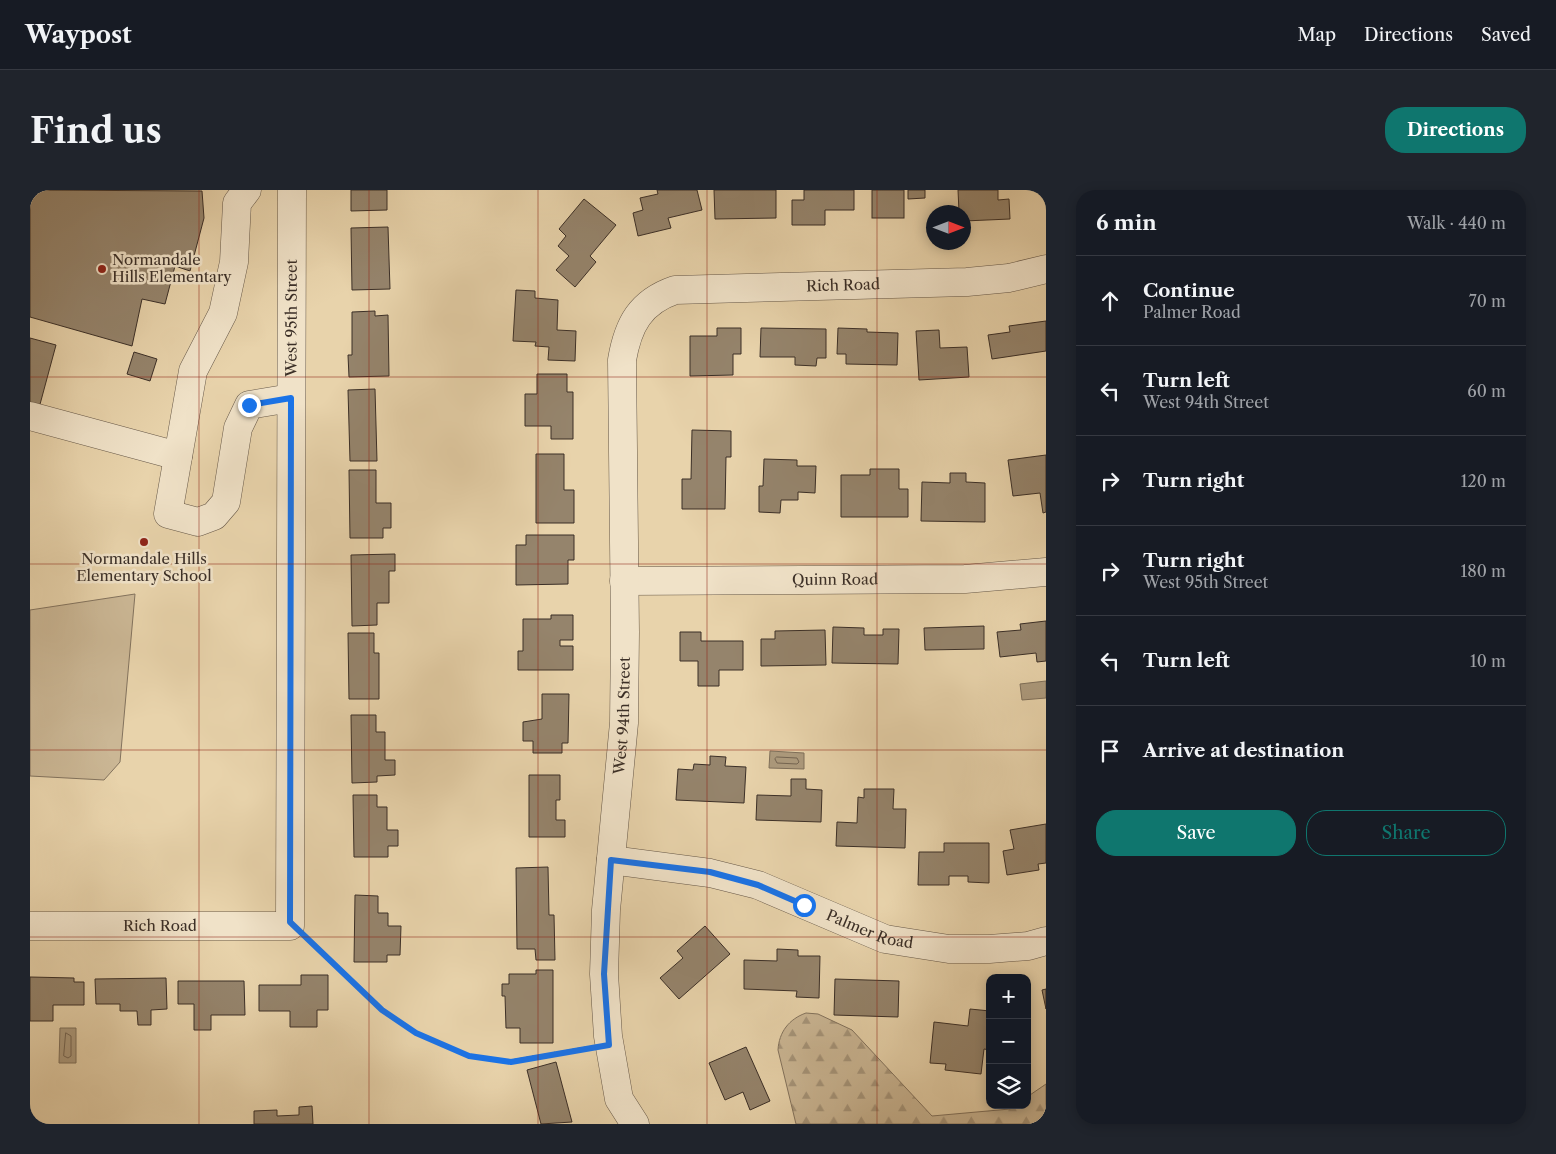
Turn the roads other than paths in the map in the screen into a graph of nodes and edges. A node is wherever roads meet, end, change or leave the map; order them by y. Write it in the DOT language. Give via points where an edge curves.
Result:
graph roads {
  1 [pos="247,190"];
  2 [pos="292,190"];
  3 [pos="1046,268"];
  4 [pos="645,307"];
  5 [pos="291,398"];
  6 [pos="30,416"];
  7 [pos="178,456"];
  8 [pos="1046,572"];
  9 [pos="624,581"];
  10 [pos="611,860"];
  11 [pos="290,924"];
  12 [pos="30,926"];
  13 [pos="1046,940"];
  14 [pos="634,1124"];
  1 -- 7 [label="street" via="237,203 234,262 222,313 193,371"];
  2 -- 5 [label="street, West 95th Street"];
  3 -- 4 [label="street, Rich Road" via="1009,278 967,282 684,290 659,296"];
  4 -- 9 [label="street, West 94th Street" via="625,340 622,360"];
  5 -- 7 [label="street" via="249,405 238,428 226,502 214,516 198,522 168,514"];
  5 -- 11 [label="street, West 95th Street"];
  6 -- 7 [label="street"];
  8 -- 9 [label="street, Quinn Road" via="966,579"];
  9 -- 10 [label="street, West 94th Street" via="624,723"];
  10 -- 13 [label="street, Palmer Road" via="710,872 758,885 886,938 949,949 1028,946"];
  10 -- 14 [label="street, West 94th Street" via="604,974 609,1045 619,1099"];
  11 -- 12 [label="street, Rich Road"];
}
